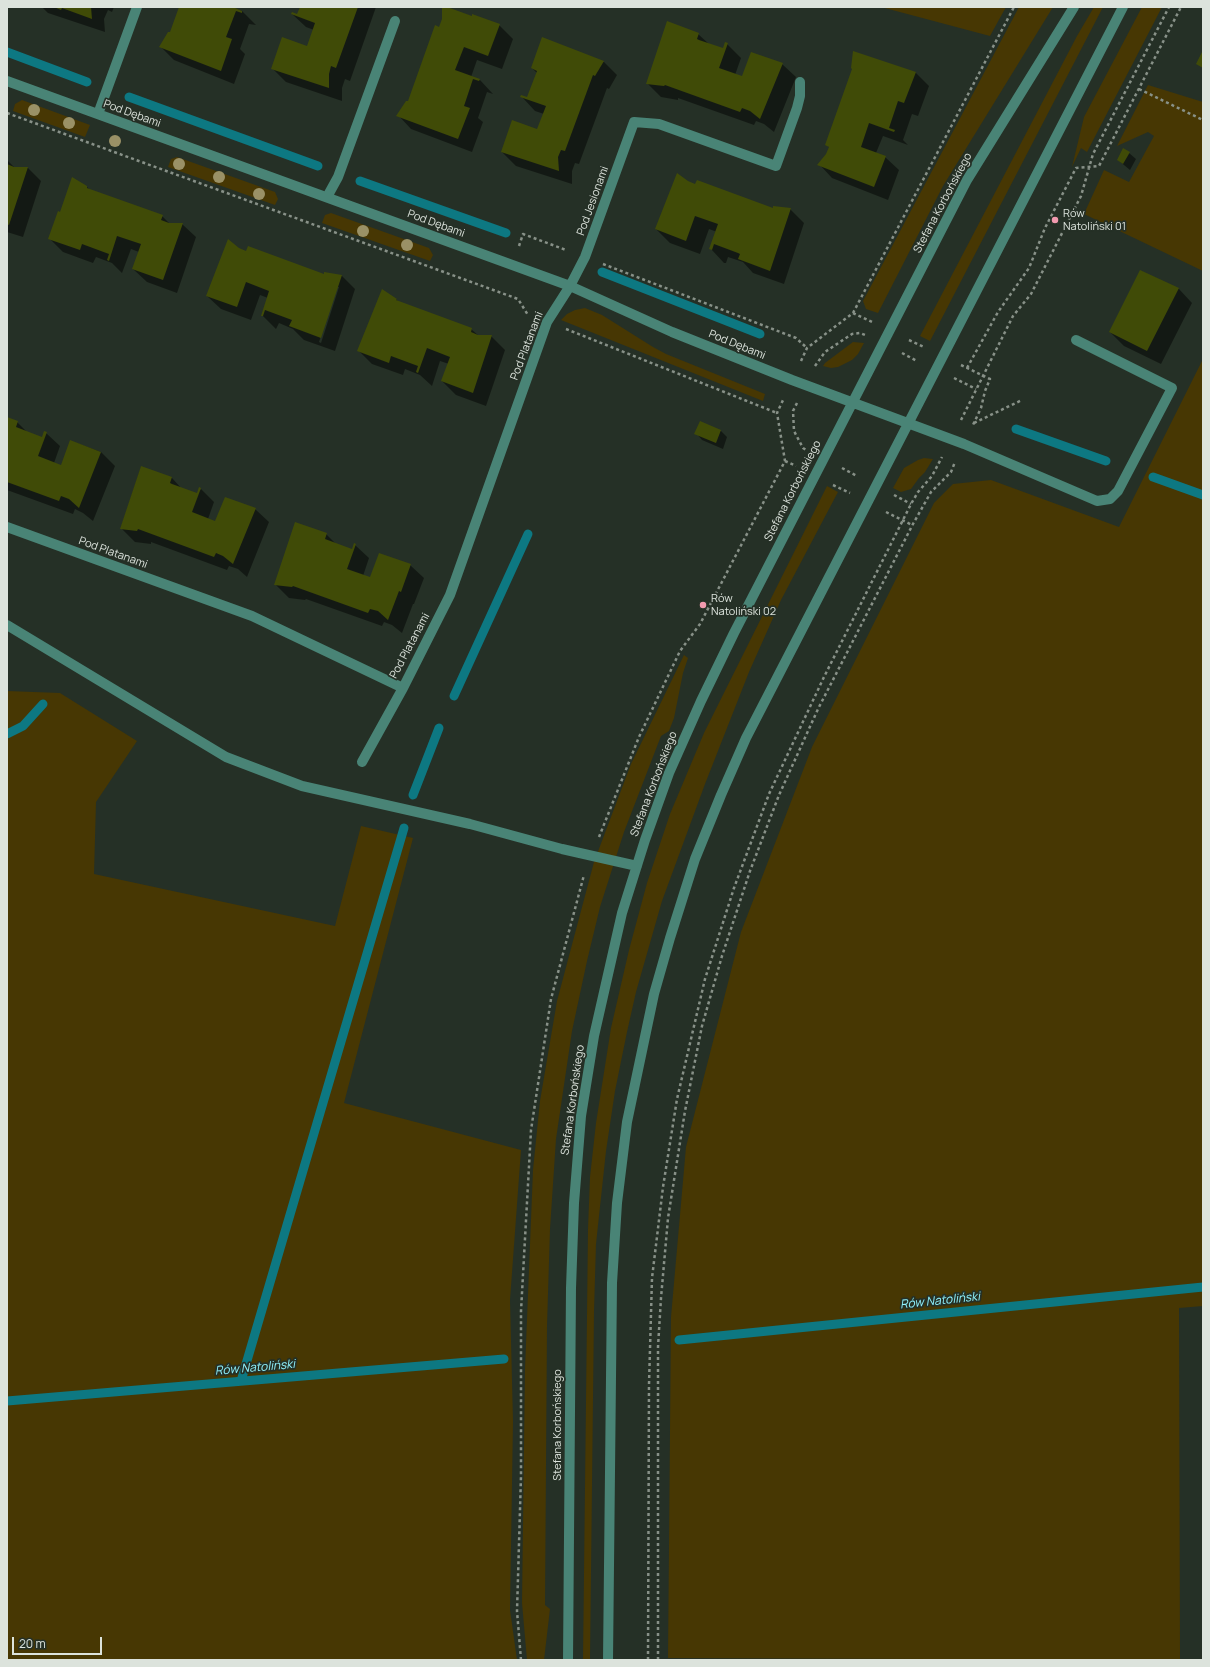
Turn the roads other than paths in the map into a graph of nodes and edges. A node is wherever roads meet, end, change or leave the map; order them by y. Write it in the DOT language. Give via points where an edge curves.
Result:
graph roads {
  1 [pos="137,7"];
  2 [pos="1074,7"];
  3 [pos="1124,7"];
  4 [pos="395,21"];
  5 [pos="7,81"];
  6 [pos="800,82"];
  7 [pos="98,114"];
  8 [pos="327,197"];
  9 [pos="570,286"];
  10 [pos="1076,340"];
  11 [pos="853,402"];
  12 [pos="908,424"];
  13 [pos="7,527"];
  14 [pos="7,625"];
  15 [pos="403,688"];
  16 [pos="362,762"];
  17 [pos="637,866"];
  18 [pos="568,1660"];
  19 [pos="608,1660"];
  1 -- 7 [label="street"];
  2 -- 11 [label="street, Stefana Korbońskiego" via="967,180"];
  3 -- 12 [label="street"];
  4 -- 8 [label="street" via="338,177"];
  5 -- 7 [label="street, Pod Dębami"];
  6 -- 9 [label="street, Pod Jesionami" via="797,108 776,166 659,124 634,122 585,257"];
  7 -- 8 [label="street, Pod Dębami"];
  8 -- 9 [label="street, Pod Dębami"];
  9 -- 11 [label="street, Pod Dębami" via="672,332"];
  9 -- 15 [label="street, Pod Platanami" via="547,322 450,594"];
  10 -- 12 [label="street, Pod Dębami" via="1172,388 1118,491 1110,499 1097,501 964,444"];
  11 -- 12 [label="street, Pod Dębami"];
  11 -- 17 [label="street, Stefana Korbońskiego" via="701,702 669,773"];
  12 -- 19 [label="street" via="746,738 695,859 654,994 627,1122 617,1203 612,1283"];
  13 -- 15 [label="street, Pod Platanami" via="252,616"];
  14 -- 17 [label="street" via="226,757 295,783"];
  15 -- 16 [label="street"];
  17 -- 18 [label="street, Stefana Korbońskiego" via="622,913 604,987 580,1132 570,1288"];
}
